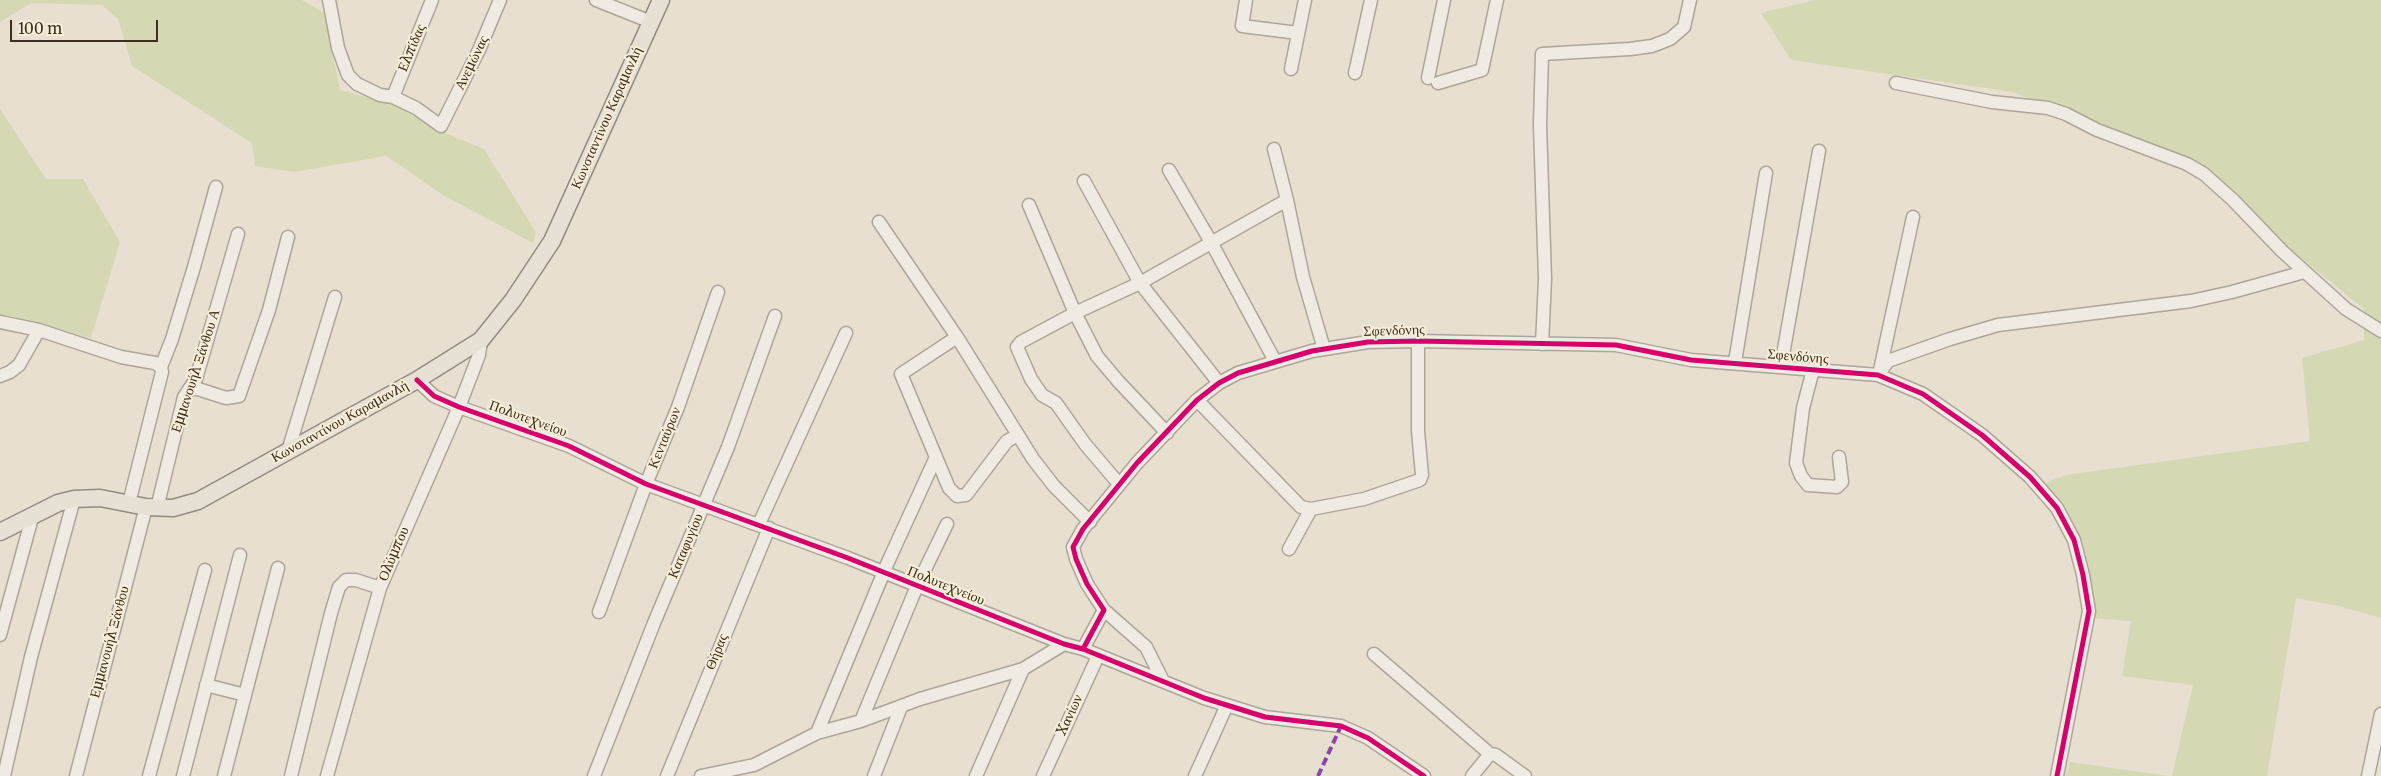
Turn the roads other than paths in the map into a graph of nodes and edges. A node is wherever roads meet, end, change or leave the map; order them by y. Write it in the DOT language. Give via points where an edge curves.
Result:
graph roads {
  1 [pos="328,0"];
  2 [pos="432,0"];
  3 [pos="500,0"];
  4 [pos="596,0"];
  5 [pos="661,0"];
  6 [pos="1246,0"];
  7 [pos="1305,0"];
  8 [pos="1370,0"];
  9 [pos="1444,0"];
  10 [pos="1496,0"];
  11 [pos="1690,0"];
  12 [pos="650,22"];
  13 [pos="1298,33"];
  14 [pos="1292,69"];
  15 [pos="1355,73"];
  16 [pos="1896,83"];
  17 [pos="393,97"];
  18 [pos="1274,148"];
  19 [pos="1819,151"];
  20 [pos="1169,170"];
  21 [pos="1766,172"];
  22 [pos="1084,181"];
  23 [pos="216,187"];
  24 [pos="1287,200"];
  25 [pos="1029,205"];
  26 [pos="1913,217"];
  27 [pos="879,222"];
  28 [pos="238,234"];
  29 [pos="288,237"];
  30 [pos="1211,242"];
  31 [pos="2304,272"];
  32 [pos="1140,283"];
  33 [pos="718,292"];
  34 [pos="335,297"];
  35 [pos="1075,312"];
  36 [pos="775,316"];
  37 [pos="0,322"];
  38 [pos="39,330"];
  39 [pos="2381,331"];
  40 [pos="846,333"];
  41 [pos="957,337"];
  42 [pos="480,340"];
  43 [pos="1418,340"];
  44 [pos="1542,344"];
  45 [pos="1324,349"];
  46 [pos="1275,361"];
  47 [pos="1735,362"];
  48 [pos="1781,366"];
  49 [pos="161,367"];
  50 [pos="1813,370"];
  51 [pos="1878,375"];
  52 [pos="0,376"];
  53 [pos="417,380"];
  54 [pos="1219,383"];
  55 [pos="189,389"];
  56 [pos="1198,400"];
  57 [pos="459,407"];
  58 [pos="1167,433"];
  59 [pos="1018,435"];
  60 [pos="288,451"];
  61 [pos="936,457"];
  62 [pos="1839,457"];
  63 [pos="646,484"];
  64 [pos="1119,484"];
  65 [pos="74,499"];
  66 [pos="129,503"];
  67 [pos="703,505"];
  68 [pos="152,508"];
  69 [pos="1311,509"];
  70 [pos="33,514"];
  71 [pos="1090,522"];
  72 [pos="947,524"];
  73 [pos="764,526"];
  74 [pos="0,532"];
  75 [pos="1289,549"];
  76 [pos="240,555"];
  77 [pos="278,568"];
  78 [pos="205,570"];
  79 [pos="884,573"];
  80 [pos="917,586"];
  81 [pos="380,588"];
  82 [pos="1104,610"];
  83 [pos="599,612"];
  84 [pos="0,635"];
  85 [pos="1064,644"];
  86 [pos="1083,649"];
  87 [pos="1374,654"];
  88 [pos="1098,656"];
  89 [pos="1023,669"];
  90 [pos="1163,681"];
  91 [pos="206,685"];
  92 [pos="245,695"];
  93 [pos="1227,705"];
  94 [pos="901,707"];
  95 [pos="2381,714"];
  96 [pos="861,721"];
  97 [pos="817,733"];
  98 [pos="1490,754"];
  99 [pos="752,770"];
  100 [pos="4,776"];
  101 [pos="76,776"];
  102 [pos="149,776"];
  103 [pos="183,776"];
  104 [pos="224,776"];
  105 [pos="291,776"];
  106 [pos="326,776"];
  107 [pos="594,776"];
  108 [pos="667,776"];
  109 [pos="701,776"];
  110 [pos="874,776"];
  111 [pos="976,776"];
  112 [pos="1043,776"];
  113 [pos="1195,776"];
  114 [pos="1424,776"];
  115 [pos="1472,776"];
  116 [pos="1526,776"];
  117 [pos="2057,776"];
  118 [pos="2368,776"];
  1 -- 17 [label="street" via="338,48 348,75 357,84 380,95"];
  2 -- 17 [label="street, Ελπίδας"];
  3 -- 17 [label="street, Ανεμώνας" via="441,126"];
  4 -- 12 [label="street"];
  5 -- 12 [label="main road, Κωνσταντίνου Καραμανλή"];
  6 -- 13 [label="street" via="1242,26"];
  7 -- 13 [label="street"];
  8 -- 15 [label="street"];
  9 -- 10 [label="street" via="1433,81 1482,70"];
  11 -- 44 [label="street" via="1684,27 1670,39 1652,46 1542,54 1540,126 1545,280"];
  12 -- 42 [label="main road, Κωνσταντίνου Καραμανλή" via="552,241 513,300"];
  13 -- 14 [label="street"];
  16 -- 31 [label="street" via="1992,102 2048,108 2187,164 2204,174 2233,200"];
  18 -- 24 [label="street"];
  19 -- 48 [label="street"];
  20 -- 30 [label="street"];
  21 -- 47 [label="street"];
  22 -- 32 [label="street"];
  23 -- 49 [label="street"];
  24 -- 30 [label="street"];
  24 -- 45 [label="street" via="1303,278"];
  25 -- 35 [label="street"];
  26 -- 51 [label="street"];
  27 -- 41 [label="street"];
  28 -- 55 [label="street, Εμμανουήλ Ξάνθου Α" via="196,378"];
  29 -- 55 [label="street" via="269,310 239,396 226,398"];
  30 -- 32 [label="street"];
  30 -- 46 [label="street"];
  31 -- 39 [label="street" via="2346,309"];
  31 -- 51 [label="street" via="2191,301 1998,326 1950,338 1888,361"];
  32 -- 35 [label="street"];
  32 -- 54 [label="street"];
  33 -- 63 [label="street, Κενταύρων" via="678,407"];
  34 -- 60 [label="street"];
  35 -- 58 [label="street" via="1098,356"];
  35 -- 64 [label="street" via="1020,342 1017,347 1042,395 1056,403"];
  36 -- 67 [label="street, Καταφυγίου" via="744,405"];
  37 -- 38 [label="street"];
  38 -- 49 [label="street"];
  38 -- 52 [label="street" via="19,365"];
  40 -- 73 [label="street, Θήρας"];
  41 -- 59 [label="street"];
  41 -- 61 [label="street" via="900,374"];
  42 -- 53 [label="main road, Κωνσταντίνου Καραμανλή"];
  42 -- 57 [label="street, Ολύμπου" via="479,355"];
  43 -- 44 [label="street, Σφενδόνης"];
  43 -- 45 [label="street, Σφενδόνης" via="1368,342"];
  43 -- 69 [label="street" via="1420,480 1364,499"];
  44 -- 47 [label="street, Σφενδόνης" via="1616,345 1691,360"];
  45 -- 46 [label="street, Σφενδόνης"];
  46 -- 54 [label="street, Σφενδόνης" via="1238,372"];
  47 -- 48 [label="street, Σφενδόνης"];
  48 -- 50 [label="street, Σφενδόνης"];
  49 -- 66 [label="street"];
  50 -- 51 [label="street, Σφενδόνης"];
  50 -- 62 [label="street" via="1802,408 1796,463 1808,485 1837,487 1842,482"];
  51 -- 117 [label="street, Σφενδόνης" via="1923,394 1982,435 2030,477 2057,508 2074,540 2089,611"];
  53 -- 57 [label="street, Πολυτεχνείου" via="434,396"];
  53 -- 60 [label="main road, Κωνσταντίνου Καραμανλή"];
  54 -- 56 [label="street, Σφενδόνης"];
  55 -- 68 [label="street, Εμμανουήλ Ξάνθου Α"];
  56 -- 58 [label="street, Σφενδόνης"];
  56 -- 69 [label="street" via="1301,507"];
  57 -- 63 [label="street, Πολυτεχνείου" via="569,446"];
  57 -- 81 [label="street, Ολύμπου"];
  58 -- 64 [label="street, Σφενδόνης"];
  59 -- 61 [label="street" via="1007,441 966,495 957,496 949,488"];
  59 -- 71 [label="street" via="1054,486"];
  60 -- 68 [label="main road, Κωνσταντίνου Καραμανλή" via="198,500 173,508"];
  61 -- 79 [label="street"];
  63 -- 67 [label="street, Πολυτεχνείου"];
  63 -- 83 [label="street, Κενταύρων"];
  64 -- 71 [label="street, Σφενδόνης"];
  65 -- 66 [label="main road, Κωνσταντίνου Καραμανλή" via="100,498"];
  65 -- 70 [label="main road, Κωνσταντίνου Καραμανλή"];
  65 -- 100 [label="street" via="31,657"];
  66 -- 68 [label="main road, Κωνσταντίνου Καραμανλή"];
  67 -- 73 [label="street, Πολυτεχνείου"];
  67 -- 107 [label="street, Καταφυγίου"];
  68 -- 101 [label="street, Εμμανουήλ Ξάνθου"];
  69 -- 75 [label="street"];
  70 -- 74 [label="main road, Κωνσταντίνου Καραμανλή"];
  70 -- 84 [label="street"];
  71 -- 82 [label="street, Σφενδόνης" via="1073,547 1087,584"];
  72 -- 80 [label="street"];
  73 -- 79 [label="street, Πολυτεχνείου"];
  73 -- 108 [label="street, Θήρας"];
  76 -- 91 [label="street"];
  77 -- 92 [label="street"];
  78 -- 102 [label="street"];
  79 -- 80 [label="street, Πολυτεχνείου"];
  79 -- 97 [label="street"];
  80 -- 85 [label="street, Πολυτεχνείου"];
  80 -- 96 [label="street"];
  81 -- 105 [label="street" via="356,580 346,580 339,587"];
  81 -- 106 [label="street, Ολύμπου"];
  82 -- 86 [label="street"];
  82 -- 90 [label="street" via="1146,647"];
  85 -- 86 [label="street, Πολυτεχνείου"];
  85 -- 89 [label="street"];
  86 -- 88 [label="street, Πολυτεχνείου"];
  87 -- 98 [label="street"];
  88 -- 90 [label="street, Πολυτεχνείου"];
  88 -- 112 [label="street, Χανίων"];
  89 -- 94 [label="street" via="920,698"];
  89 -- 111 [label="street"];
  90 -- 93 [label="street, Πολυτεχνείου"];
  91 -- 92 [label="street"];
  91 -- 103 [label="street"];
  92 -- 104 [label="street"];
  93 -- 113 [label="street"];
  93 -- 114 [label="street, Πολυτεχνείου" via="1265,717 1341,726 1368,738"];
  94 -- 96 [label="street"];
  94 -- 110 [label="street"];
  95 -- 118 [label="street"];
  96 -- 97 [label="street"];
  97 -- 99 [label="street"];
  98 -- 115 [label="street"];
  98 -- 116 [label="street"];
  99 -- 109 [label="street"];
}
